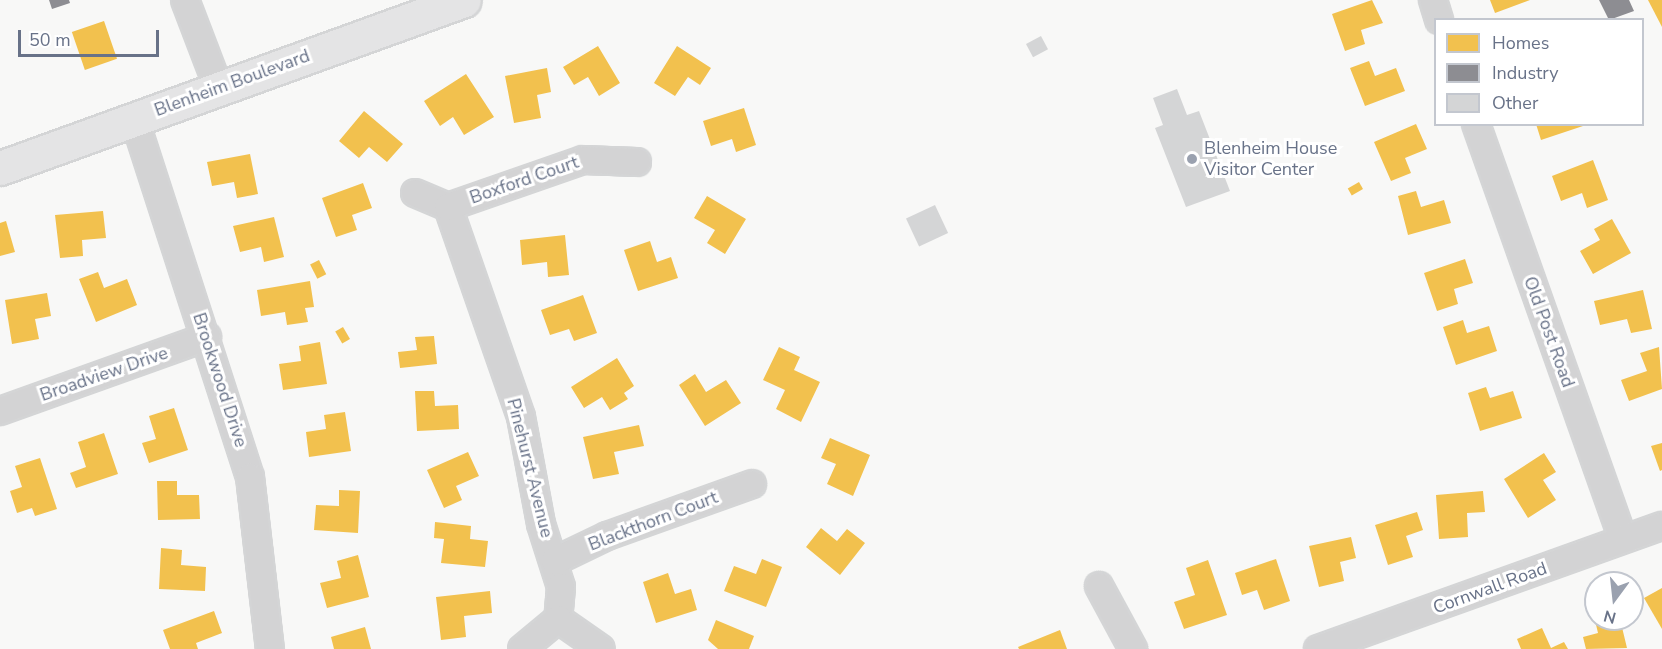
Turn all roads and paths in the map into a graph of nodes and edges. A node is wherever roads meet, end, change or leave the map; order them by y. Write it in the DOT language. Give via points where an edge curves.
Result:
graph roads {
  1 [pos="185,0"];
  2 [pos="464,0"];
  3 [pos="1433,0"];
  4 [pos="1438,18"];
  5 [pos="219,89"];
  6 [pos="134,118"];
  7 [pos="1477,126"];
  8 [pos="637,162"];
  9 [pos="0,168"];
  10 [pos="415,193"];
  11 [pos="448,207"];
  12 [pos="207,337"];
  13 [pos="0,411"];
  14 [pos="752,484"];
  15 [pos="1662,526"];
  16 [pos="1623,539"];
  17 [pos="555,561"];
  18 [pos="1099,586"];
  19 [pos="558,619"];
  20 [pos="270,649"];
  21 [pos="522,649"];
  22 [pos="601,649"];
  23 [pos="1133,649"];
  24 [pos="1318,649"];
  1 -- 5 [label="street"];
  2 -- 5 [label="main road, Blenheim Boulevard"];
  3 -- 4 [label="street"];
  5 -- 6 [label="main road, Blenheim Boulevard"];
  6 -- 9 [label="main road, Blenheim Boulevard"];
  6 -- 12 [label="street, Brookwood Drive"];
  7 -- 16 [label="street, Old Post Road"];
  8 -- 11 [label="street, Boxford Court" via="583,159"];
  10 -- 11 [label="street"];
  11 -- 17 [label="street, Pinehurst Avenue" via="521,417 542,524"];
  12 -- 13 [label="street, Broadview Drive"];
  12 -- 20 [label="street, Brookwood Drive" via="250,477"];
  14 -- 17 [label="street, Blackthorn Court" via="607,536"];
  15 -- 16 [label="street, Cornwall Road"];
  16 -- 24 [label="street, Cornwall Road"];
  17 -- 19 [label="street, Pinehurst Avenue" via="561,587"];
  18 -- 23 [label="street"];
  19 -- 21 [label="street"];
  19 -- 22 [label="street"];
}
